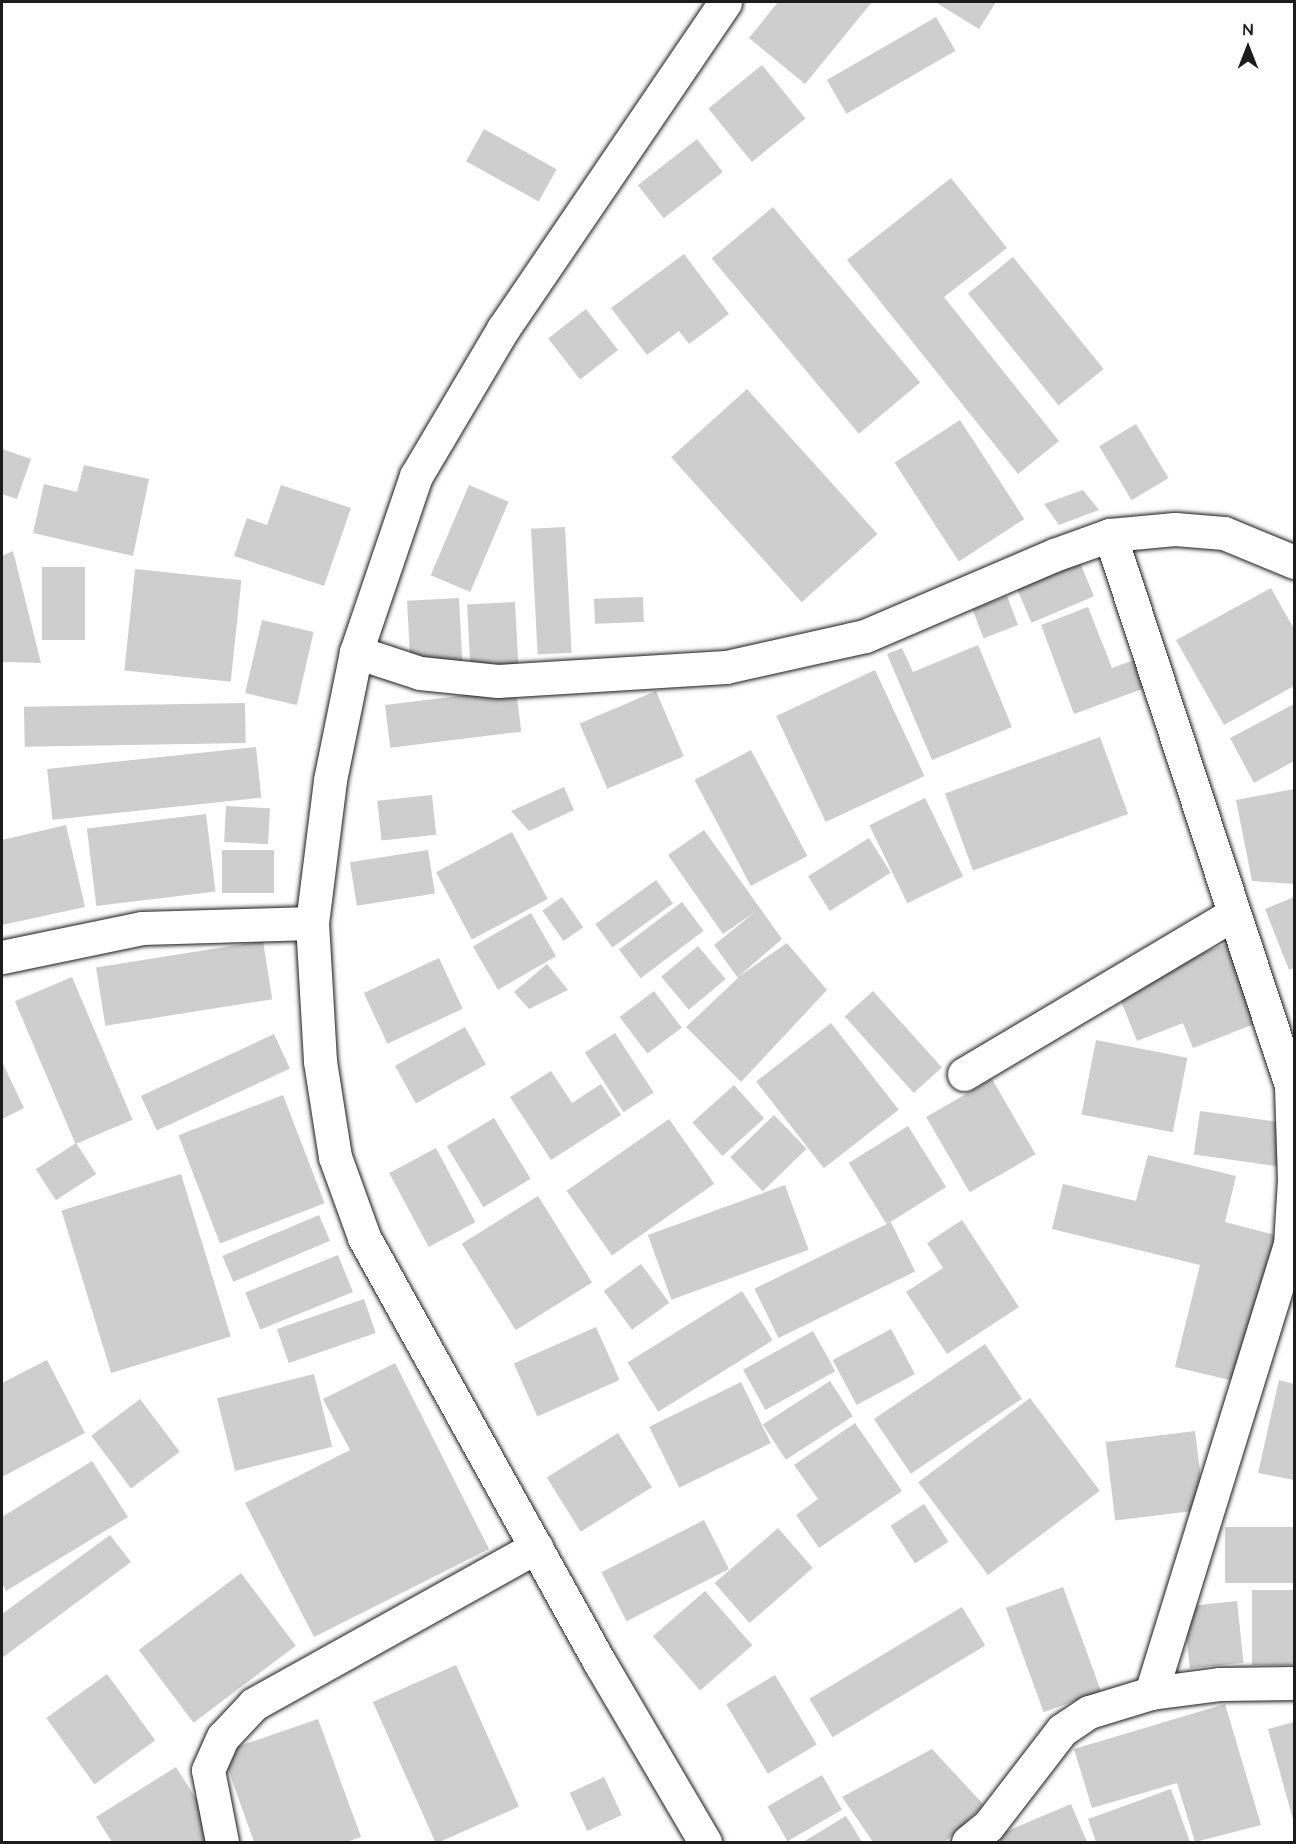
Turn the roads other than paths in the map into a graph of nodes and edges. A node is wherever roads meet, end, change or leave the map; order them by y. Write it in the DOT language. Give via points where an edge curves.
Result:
graph roads {
  1 [pos="725,2"];
  2 [pos="1110,535"];
  3 [pos="1294,562"];
  4 [pos="356,652"];
  5 [pos="1232,915"];
  6 [pos="312,923"];
  7 [pos="2,957"];
  8 [pos="964,1074"];
  9 [pos="1294,1180"];
  10 [pos="536,1547"];
  11 [pos="1294,1683"];
  12 [pos="1151,1693"];
  13 [pos="222,1842"];
  14 [pos="705,1842"];
  15 [pos="968,1842"];
  1 -- 4 [label="street" via="503,329 416,476"];
  2 -- 3 [label="street" via="1175,529 1224,533"];
  2 -- 4 [label="street" via="865,636 726,667 498,681 420,674"];
  2 -- 5 [label="street"];
  4 -- 6 [label="street" via="330,780"];
  5 -- 8 [label="street"];
  5 -- 9 [label="street" via="1291,1086"];
  6 -- 7 [label="street" via="142,927"];
  6 -- 10 [label="street" via="320,1061 335,1157 364,1237"];
  9 -- 12 [label="street" via="1290,1245"];
  10 -- 13 [label="street" via="254,1704 223,1737 208,1770"];
  10 -- 14 [label="street"];
  11 -- 12 [label="street" via="1220,1684"];
  12 -- 15 [label="street" via="1089,1712 1062,1730 988,1826"];
}
